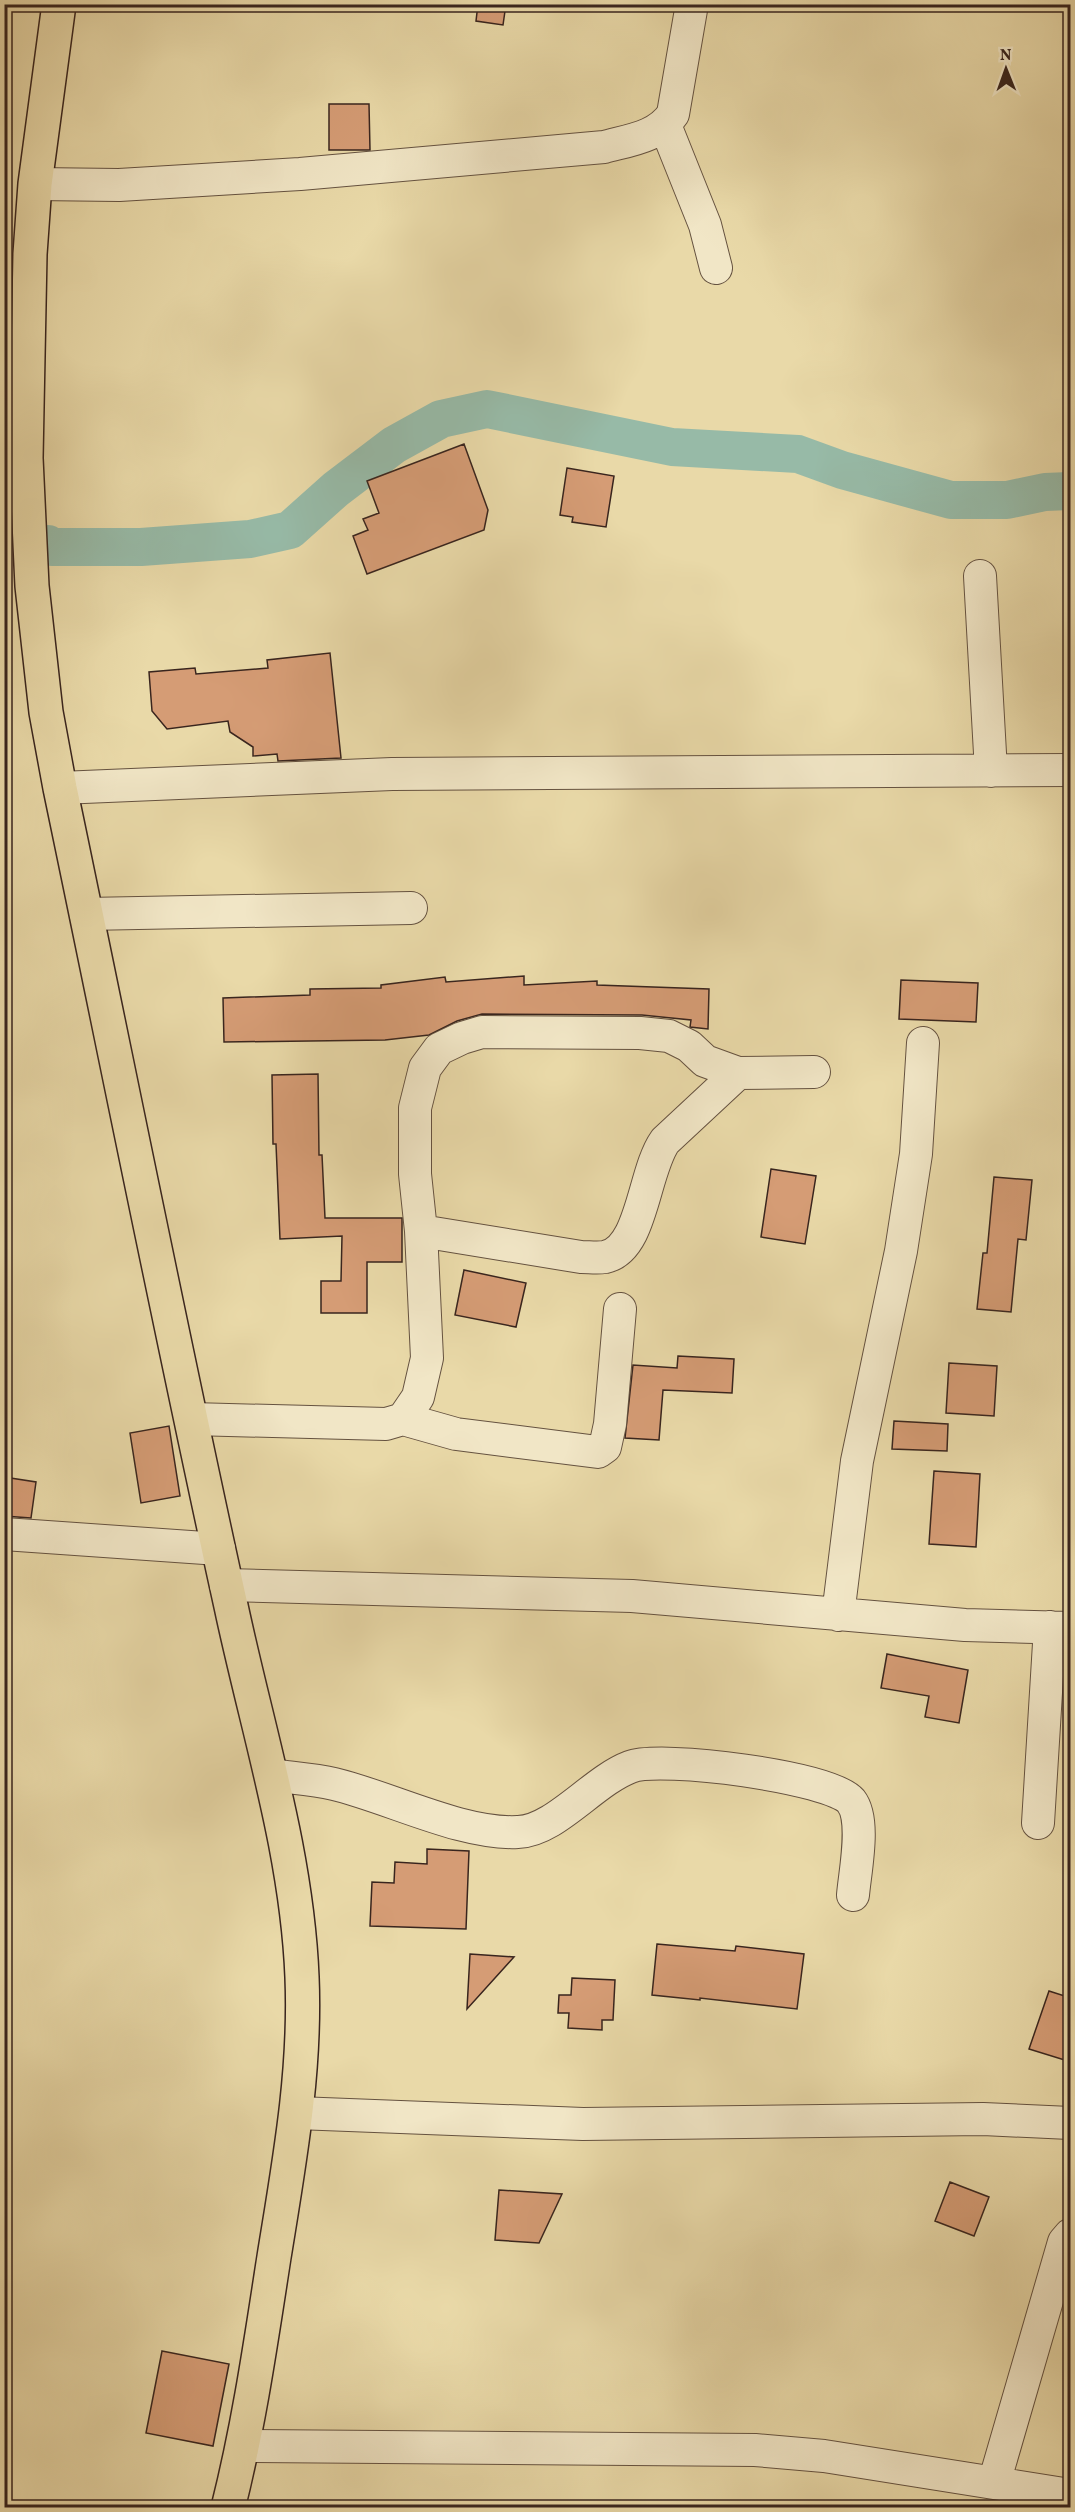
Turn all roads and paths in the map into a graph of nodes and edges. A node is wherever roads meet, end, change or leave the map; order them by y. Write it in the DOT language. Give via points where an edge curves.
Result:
graph roads {
  1 [pos="58,4"];
  2 [pos="692,4"];
  3 [pos="665,125"];
  4 [pos="34,184"];
  5 [pos="716,268"];
  6 [pos="980,576"];
  7 [pos="1071,770"];
  8 [pos="991,771"];
  9 [pos="60,788"];
  10 [pos="411,908"];
  11 [pos="87,914"];
  12 [pos="923,1043"];
  13 [pos="813,1072"];
  14 [pos="738,1073"];
  15 [pos="421,1231"];
  16 [pos="620,1309"];
  17 [pos="192,1419"];
  18 [pos="403,1419"];
  19 [pos="4,1534"];
  20 [pos="219,1549"];
  21 [pos="226,1585"];
  22 [pos="838,1615"];
  23 [pos="1060,1628"];
  24 [pos="271,1775"];
  25 [pos="1038,1823"];
  26 [pos="853,1895"];
  27 [pos="297,2113"];
  28 [pos="1071,2123"];
  29 [pos="1071,2235"];
  30 [pos="244,2446"];
  31 [pos="994,2483"];
  32 [pos="1071,2495"];
  33 [pos="228,2508"];
  1 -- 4 [label="main road"];
  2 -- 3 [label="street" via="673,114"];
  3 -- 4 [label="street" via="649,135 604,147 488,158 153,183"];
  3 -- 5 [label="street" via="705,225"];
  4 -- 9 [label="main road" via="26,458 32,586 46,711"];
  6 -- 8 [label="street"];
  7 -- 8 [label="street"];
  8 -- 9 [label="street" via="392,774"];
  9 -- 11 [label="main road"];
  10 -- 11 [label="street"];
  11 -- 17 [label="main road"];
  12 -- 22 [label="street" via="914,1165 901,1251 857,1461"];
  13 -- 14 [label="street"];
  14 -- 15 [label="street" via="664,1141 655,1154 632,1235 622,1248 606,1257 581,1257"];
  14 -- 15 [label="street" via="705,1061 689,1046 669,1036 640,1033 482,1032 439,1049 425,1068 415,1108 415,1174"];
  15 -- 18 [label="street" via="427,1358 418,1397"];
  16 -- 18 [label="street" via="610,1424 605,1447 598,1452 456,1434"];
  17 -- 18 [label="street" via="386,1424"];
  17 -- 20 [label="main road"];
  19 -- 20 [label="street"];
  20 -- 21 [label="main road"];
  21 -- 22 [label="street" via="632,1596"];
  21 -- 24 [label="main road"];
  22 -- 23 [label="street"];
  23 -- 25 [label="street"];
  24 -- 26 [label="street" via="333,1784 504,1833 543,1826 612,1774 634,1765 664,1762 720,1766 833,1788 851,1801 860,1823"];
  24 -- 27 [label="main road" via="296,1911 302,1975 303,2044"];
  27 -- 28 [label="street" via="583,2124 982,2119"];
  27 -- 30 [label="main road"];
  29 -- 31 [label="street" via="1064,2242"];
  30 -- 31 [label="street" via="755,2450 824,2456"];
  30 -- 33 [label="main road"];
  31 -- 32 [label="street"];
}
